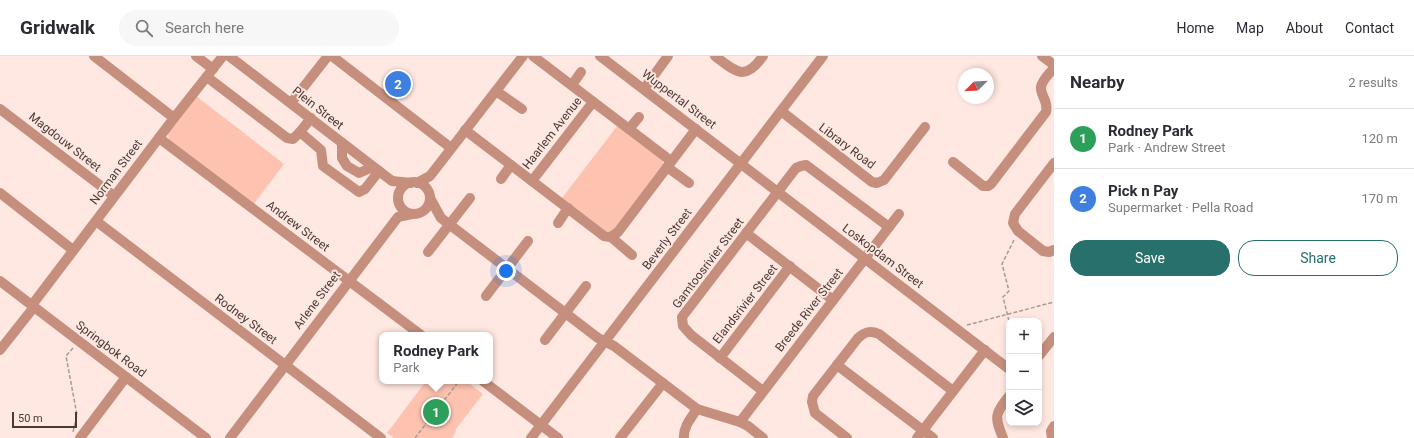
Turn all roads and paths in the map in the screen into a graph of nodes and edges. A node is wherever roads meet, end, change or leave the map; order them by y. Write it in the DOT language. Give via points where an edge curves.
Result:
graph roads {
  1 [pos="94,56"];
  2 [pos="196,56"];
  3 [pos="223,56"];
  4 [pos="229,56"];
  5 [pos="328,56"];
  6 [pos="332,56"];
  7 [pos="523,56"];
  8 [pos="533,56"];
  9 [pos="600,56"];
  10 [pos="668,56"];
  11 [pos="715,56"];
  12 [pos="763,56"];
  13 [pos="823,56"];
  14 [pos="1042,56"];
  15 [pos="1054,66"];
  16 [pos="581,72"];
  17 [pos="210,73"];
  18 [pos="572,85"];
  19 [pos="644,89"];
  20 [pos="496,91"];
  21 [pos="593,102"];
  22 [pos="291,103"];
  23 [pos="0,109"];
  24 [pos="522,109"];
  25 [pos="781,112"];
  26 [pos="639,116"];
  27 [pos="174,118"];
  28 [pos="311,118"];
  29 [pos="925,127"];
  30 [pos="629,129"];
  31 [pos="696,129"];
  32 [pos="465,130"];
  33 [pos="300,132"];
  34 [pos="158,138"];
  35 [pos="342,143"];
  36 [pos="451,148"];
  37 [pos="953,162"];
  38 [pos="1054,163"];
  39 [pos="669,164"];
  40 [pos="741,164"];
  41 [pos="511,165"];
  42 [pos="376,169"];
  43 [pos="430,176"];
  44 [pos="501,179"];
  45 [pos="392,181"];
  46 [pos="532,181"];
  47 [pos="414,183"];
  48 [pos="689,183"];
  49 [pos="778,192"];
  50 [pos="0,194"];
  51 [pos="114,196"];
  52 [pos="429,196"];
  53 [pos="398,197"];
  54 [pos="470,198"];
  55 [pos="568,208"];
  56 [pos="415,214"];
  57 [pos="899,214"];
  58 [pos="398,216"];
  59 [pos="96,220"];
  60 [pos="445,221"];
  61 [pos="558,223"];
  62 [pos="889,227"];
  63 [pos="1018,231"];
  64 [pos="746,232"];
  65 [pos="611,237"];
  66 [pos="528,241"];
  67 [pos="73,250"];
  68 [pos="1054,250"];
  69 [pos="428,252"];
  70 [pos="632,255"];
  71 [pos="865,259"];
  72 [pos="790,266"];
  73 [pos="507,269"];
  74 [pos="348,280"];
  75 [pos="0,281"];
  76 [pos="586,286"];
  77 [pos="486,296"];
  78 [pos="833,300"];
  79 [pos="1054,302"];
  80 [pos="33,306"];
  81 [pos="565,313"];
  82 [pos="1007,314"];
  83 [pos="1008,318"];
  84 [pos="960,331"];
  85 [pos="417,332"];
  86 [pos="1054,337"];
  87 [pos="545,340"];
  88 [pos="79,341"];
  89 [pos="605,341"];
  90 [pos="0,350"];
  91 [pos="985,350"];
  92 [pos="1041,354"];
  93 [pos="720,358"];
  94 [pos="285,364"];
  95 [pos="837,365"];
  96 [pos="1006,367"];
  97 [pos="126,377"];
  98 [pos="662,383"];
  99 [pos="457,384"];
  100 [pos="487,384"];
  101 [pos="763,391"];
  102 [pos="953,391"];
  103 [pos="1006,400"];
  104 [pos="697,409"];
  105 [pos="740,422"];
  106 [pos="541,425"];
  107 [pos="1054,426"];
  108 [pos="920,434"];
  109 [pos="74,438"];
  110 [pos="80,438"];
  111 [pos="206,438"];
  112 [pos="230,438"];
  113 [pos="380,438"];
  114 [pos="416,438"];
  115 [pos="531,438"];
  116 [pos="558,438"];
  117 [pos="620,438"];
  118 [pos="684,438"];
  119 [pos="763,438"];
  120 [pos="847,438"];
  121 [pos="933,438"];
  122 [pos="1003,438"];
  123 [pos="1052,438"];
  1 -- 27 [label="street"];
  2 -- 17 [label="street"];
  3 -- 17 [label="street, Norman Street"];
  4 -- 22 [label="street, Plein Street"];
  5 -- 22 [label="street"];
  6 -- 36 [label="street"];
  7 -- 20 [label="street"];
  8 -- 18 [label="street"];
  9 -- 19 [label="street, Wuppertal Street"];
  10 -- 19 [label="street"];
  11 -- 12 [label="street" via="733,70 746,72 752,70"];
  13 -- 25 [label="street, Beverly Street"];
  14 -- 15 [label="street"];
  15 -- 37 [label="street" via="1041,86 1046,112 991,184 983,186"];
  16 -- 18 [label="street"];
  17 -- 27 [label="street, Norman Street"];
  17 -- 33 [label="street" via="287,138 293,140"];
  18 -- 21 [label="street"];
  19 -- 31 [label="street, Wuppertal Street"];
  20 -- 24 [label="street"];
  20 -- 32 [label="street"];
  21 -- 30 [label="street"];
  21 -- 46 [label="street, Haarlem Avenue"];
  22 -- 28 [label="street, Plein Street"];
  23 -- 51 [label="street, Magdouw Street"];
  25 -- 29 [label="street, Library Road" via="872,182 877,183 884,180"];
  25 -- 40 [label="street, Beverly Street"];
  26 -- 30 [label="street"];
  27 -- 34 [label="street, Norman Street"];
  28 -- 33 [label="street"];
  28 -- 35 [label="street, Plein Street"];
  30 -- 39 [label="street"];
  31 -- 39 [label="street"];
  31 -- 40 [label="street, Wuppertal Street"];
  32 -- 36 [label="street"];
  32 -- 41 [label="street"];
  33 -- 42 [label="street" via="321,150 323,166 357,192 365,189"];
  34 -- 51 [label="street, Norman Street"];
  34 -- 74 [label="street, Andrew Street"];
  35 -- 42 [label="street, Plein Street"];
  35 -- 42 [label="street" via="342,158 347,166 359,173"];
  36 -- 43 [label="street"];
  38 -- 63 [label="street" via="1015,214 1013,223"];
  39 -- 48 [label="street"];
  39 -- 65 [label="street" via="618,232"];
  40 -- 49 [label="street, Loskopdam Street"];
  40 -- 89 [label="street, Beverly Street"];
  41 -- 44 [label="street"];
  41 -- 46 [label="street"];
  42 -- 45 [label="street, Plein Street"];
  43 -- 47 [label="street"];
  43 -- 52 [label="street"];
  45 -- 47 [label="street"];
  45 -- 53 [label="street, Plein Street"];
  46 -- 55 [label="street"];
  47 -- 52 [label="street" via="422,185"];
  47 -- 53 [label="street" via="403,187"];
  49 -- 62 [label="street, Gamtoosrivier Street" via="796,168 806,165"];
  49 -- 64 [label="street, Gamtoosrivier Street"];
  49 -- 71 [label="street, Loskopdam Street"];
  50 -- 67 [label="street"];
  51 -- 59 [label="street, Norman Street"];
  52 -- 56 [label="street" via="426,208"];
  52 -- 60 [label="street"];
  53 -- 56 [label="street" via="403,209"];
  53 -- 58 [label="street"];
  54 -- 60 [label="street"];
  55 -- 61 [label="street"];
  55 -- 65 [label="street" via="604,236"];
  56 -- 58 [label="street"];
  56 -- 60 [label="street" via="430,215"];
  57 -- 62 [label="street, Breede River Street"];
  58 -- 74 [label="street, Arlene Street"];
  59 -- 67 [label="street, Norman Street"];
  59 -- 94 [label="street, Rodney Street"];
  60 -- 69 [label="street"];
  60 -- 73 [label="street"];
  62 -- 71 [label="street, Breede River Street"];
  63 -- 68 [label="street" via="1043,251"];
  63 -- 82 [label="path" via="1002,264 1009,291 1003,297"];
  64 -- 72 [label="street"];
  64 -- 93 [label="street, Gamtoosrivier Street" via="682,317 685,329"];
  65 -- 70 [label="street"];
  66 -- 73 [label="street"];
  67 -- 80 [label="street, Norman Street"];
  71 -- 78 [label="street, Breede River Street"];
  71 -- 84 [label="street, Loskopdam Street"];
  72 -- 78 [label="street"];
  72 -- 93 [label="street, Elandsrivier Street"];
  73 -- 77 [label="street"];
  73 -- 81 [label="street"];
  74 -- 85 [label="street, Andrew Street"];
  74 -- 94 [label="street, Arlene Street"];
  75 -- 80 [label="street, Springbok Road"];
  76 -- 81 [label="street"];
  78 -- 101 [label="street, Breede River Street"];
  79 -- 82 [label="path"];
  80 -- 88 [label="street, Springbok Road"];
  80 -- 90 [label="street, Norman Street"];
  81 -- 87 [label="street"];
  81 -- 89 [label="street"];
  82 -- 83 [label="path"];
  82 -- 84 [label="path" via="964,325"];
  84 -- 91 [label="street, Loskopdam Street"];
  86 -- 92 [label="street"];
  88 -- 97 [label="street, Springbok Road"];
  88 -- 109 [label="path" via="66,356 77,415 73,430"];
  89 -- 98 [label="street"];
  89 -- 106 [label="street, Beverly Street"];
  91 -- 96 [label="street, Loskopdam Street"];
  91 -- 102 [label="street"];
  93 -- 101 [label="street, Gamtoosrivier Street"];
  94 -- 112 [label="street, Arlene Street"];
  94 -- 113 [label="street, Rodney Street"];
  95 -- 102 [label="street" via="862,334 872,331"];
  95 -- 108 [label="street"];
  95 -- 120 [label="street" via="813,396 812,402 815,412"];
  97 -- 110 [label="street"];
  97 -- 111 [label="street, Springbok Road"];
  98 -- 104 [label="street"];
  98 -- 117 [label="street"];
  99 -- 114 [label="path"];
  100 -- 106 [label="street"];
  101 -- 105 [label="street, Breede River Street"];
  102 -- 108 [label="street"];
  103 -- 122 [label="street" via="996,418"];
  104 -- 105 [label="street"];
  104 -- 118 [label="street" via="687,425"];
  105 -- 119 [label="street"];
  106 -- 115 [label="street, Beverly Street"];
  106 -- 116 [label="street"];
  107 -- 123 [label="street" via="1051,431"];
  108 -- 121 [label="street"];
}
